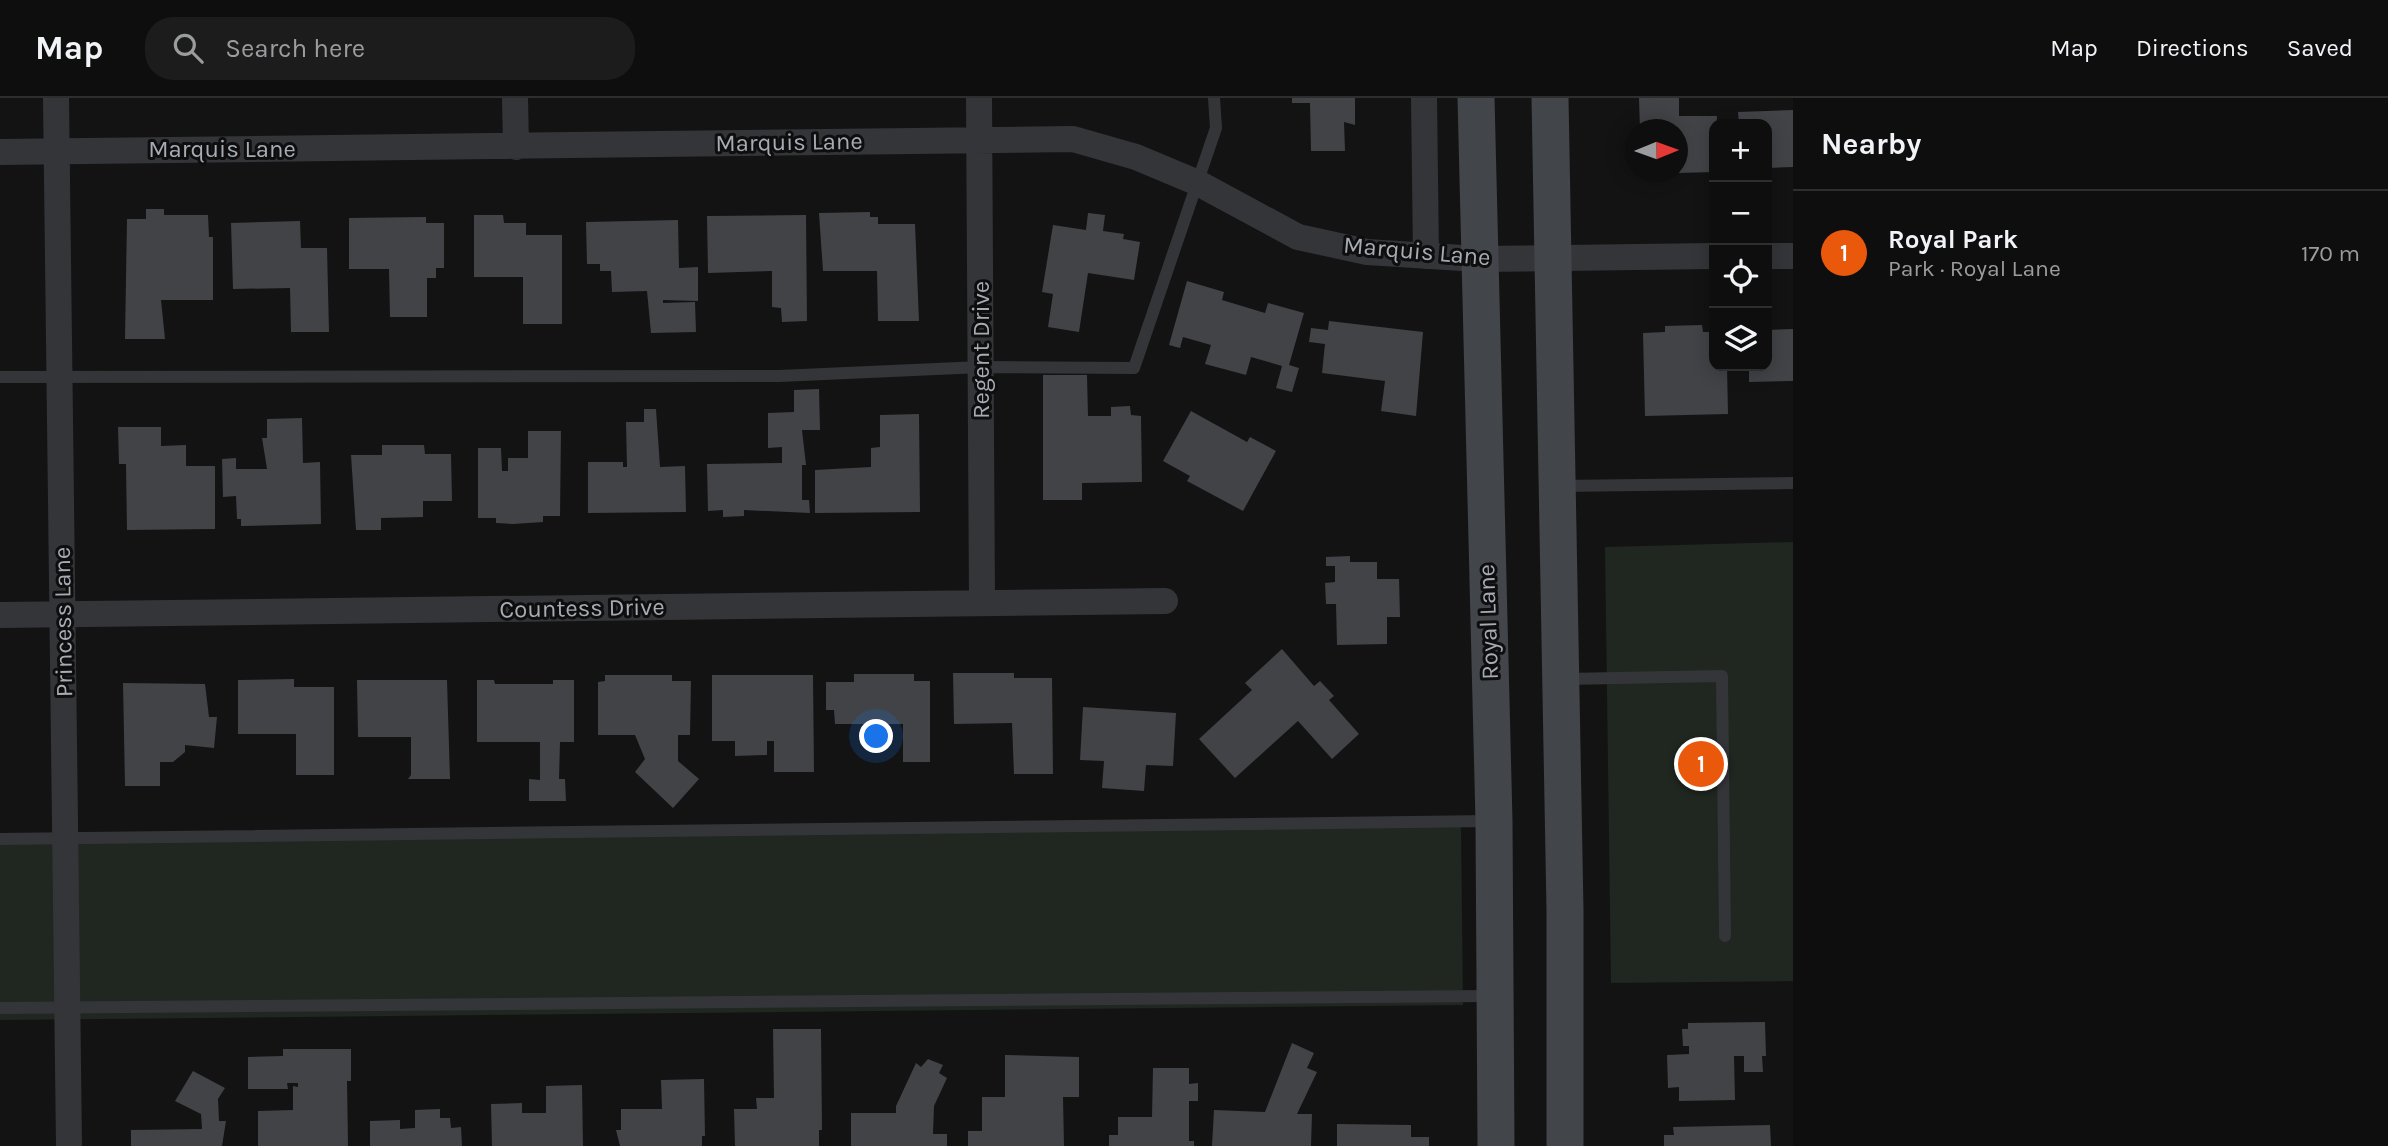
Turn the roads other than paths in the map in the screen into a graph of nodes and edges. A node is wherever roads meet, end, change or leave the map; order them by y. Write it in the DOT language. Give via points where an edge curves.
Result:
graph roads {
  1 [pos="56,98"];
  2 [pos="515,98"];
  3 [pos="979,98"];
  4 [pos="1214,98"];
  5 [pos="1424,98"];
  6 [pos="1476,98"];
  7 [pos="1550,98"];
  8 [pos="979,138"];
  9 [pos="516,147"];
  10 [pos="57,151"];
  11 [pos="0,152"];
  12 [pos="1198,183"];
  13 [pos="1426,256"];
  14 [pos="1555,256"];
  15 [pos="1709,256"];
  16 [pos="1772,256"];
  17 [pos="1793,256"];
  18 [pos="1478,259"];
  19 [pos="981,367"];
  20 [pos="60,376"];
  21 [pos="0,377"];
  22 [pos="1793,483"];
  23 [pos="1558,486"];
  24 [pos="1165,601"];
  25 [pos="982,602"];
  26 [pos="0,615"];
  27 [pos="63,615"];
  28 [pos="1561,679"];
  29 [pos="1494,821"];
  30 [pos="65,838"];
  31 [pos="0,839"];
  32 [pos="1725,936"];
  33 [pos="1497,996"];
  34 [pos="67,1007"];
  35 [pos="0,1008"];
  36 [pos="69,1146"];
  37 [pos="1496,1146"];
  38 [pos="1565,1146"];
  1 -- 10 [label="street, Princess Lane"];
  2 -- 9 [label="street"];
  3 -- 8 [label="street, Regent Drive"];
  4 -- 12 [label="lane" via="1216,128"];
  5 -- 13 [label="street"];
  6 -- 18 [label="main road, Royal Lane"];
  7 -- 14 [label="main road"];
  8 -- 9 [label="street, Marquis Lane"];
  8 -- 12 [label="street, Marquis Lane" via="1073,139 1136,157"];
  8 -- 19 [label="street, Regent Drive"];
  9 -- 10 [label="street, Marquis Lane"];
  10 -- 11 [label="street, Marquis Lane"];
  10 -- 20 [label="street, Princess Lane"];
  12 -- 13 [label="street, Marquis Lane" via="1298,237 1367,252"];
  12 -- 19 [label="lane" via="1134,368"];
  13 -- 18 [label="street, Marquis Lane"];
  14 -- 15 [label="street, Marquis Lane"];
  14 -- 18 [label="street, Marquis Lane"];
  14 -- 23 [label="main road"];
  16 -- 17 [label="street"];
  18 -- 29 [label="main road, Royal Lane"];
  19 -- 20 [label="lane" via="779,376"];
  19 -- 25 [label="street, Regent Drive"];
  20 -- 21 [label="lane"];
  20 -- 27 [label="street, Princess Lane"];
  22 -- 23 [label="lane"];
  23 -- 28 [label="main road"];
  24 -- 25 [label="street, Countess Drive"];
  25 -- 27 [label="street, Countess Drive"];
  26 -- 27 [label="street, Countess Drive"];
  27 -- 30 [label="street, Princess Lane"];
  28 -- 32 [label="lane" via="1722,676"];
  28 -- 38 [label="main road"];
  29 -- 30 [label="lane"];
  29 -- 33 [label="main road, Royal Lane"];
  30 -- 31 [label="lane"];
  30 -- 34 [label="street, Princess Lane"];
  33 -- 34 [label="lane"];
  33 -- 37 [label="main road, Royal Lane"];
  34 -- 35 [label="lane"];
  34 -- 36 [label="street, Princess Lane"];
}
